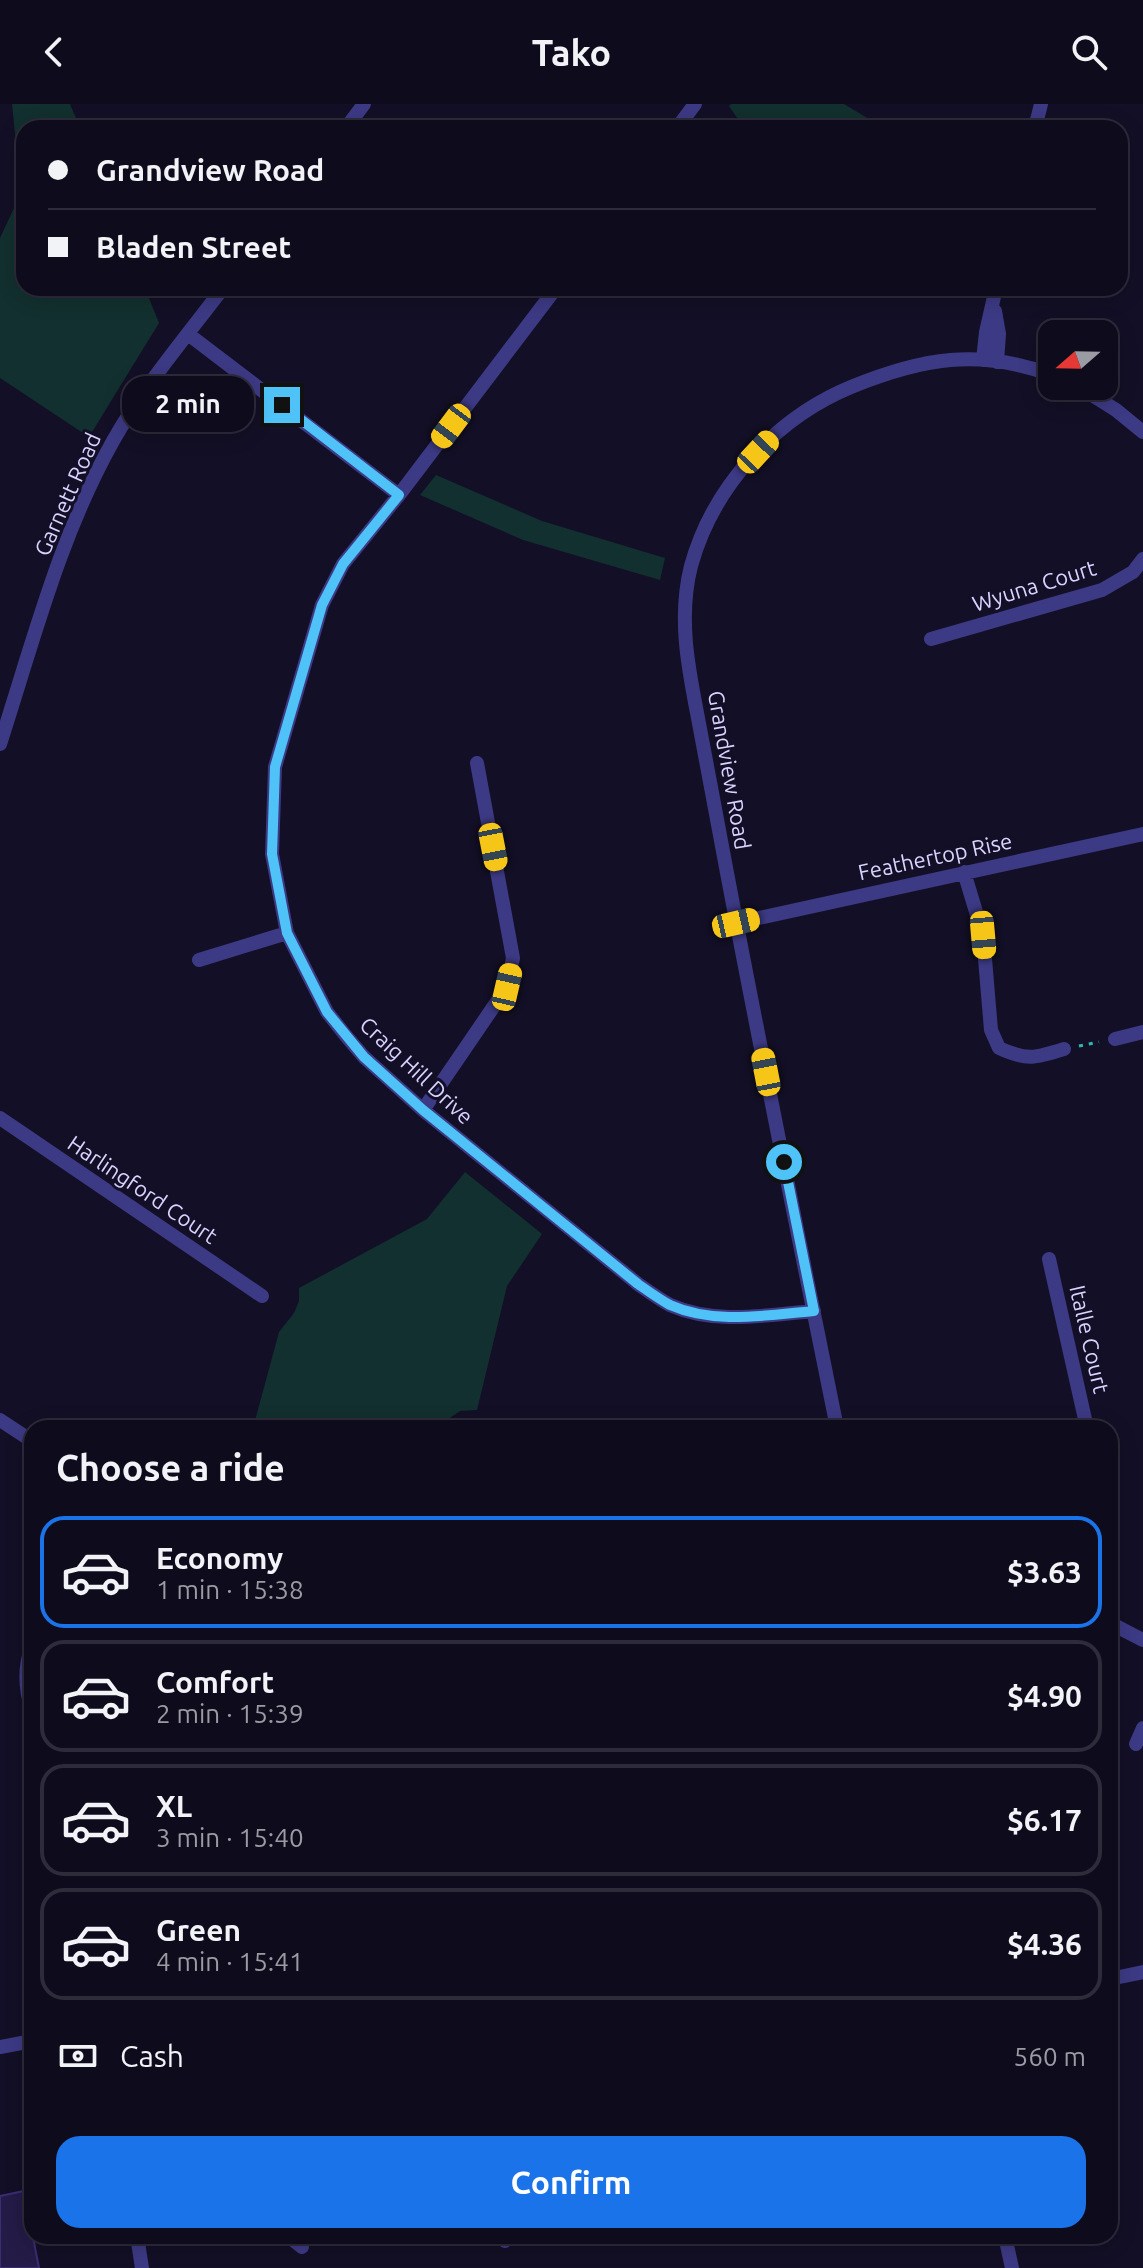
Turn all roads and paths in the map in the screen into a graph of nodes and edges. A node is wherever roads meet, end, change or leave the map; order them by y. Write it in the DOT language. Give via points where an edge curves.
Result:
graph roads {
  1 [pos="217,296"];
  2 [pos="550,296"];
  3 [pos="995,296"];
  4 [pos="188,334"];
  5 [pos="990,361"];
  6 [pos="1038,372"];
  7 [pos="1100,400"];
  8 [pos="1143,432"];
  9 [pos="399,495"];
  10 [pos="1143,559"];
  11 [pos="931,639"];
  12 [pos="0,744"];
  13 [pos="477,763"];
  14 [pos="1143,834"];
  15 [pos="964,872"];
  16 [pos="736,923"];
  17 [pos="287,933"];
  18 [pos="199,960"];
  19 [pos="1143,1032"];
  20 [pos="1115,1039"];
  21 [pos="1064,1049"];
  22 [pos="423,1110"];
  23 [pos="0,1118"];
  24 [pos="1049,1259"];
  25 [pos="262,1296"];
  26 [pos="814,1311"];
  27 [pos="0,1420"];
  28 [pos="835,1420"];
  29 [pos="1085,1420"];
  30 [pos="24,1436"];
  31 [pos="1118,1627"];
  32 [pos="1143,1640"];
  33 [pos="1143,1728"];
  34 [pos="1136,1744"];
  35 [pos="1143,1972"];
  36 [pos="1118,1977"];
  37 [pos="24,2042"];
  38 [pos="0,2047"];
  39 [pos="138,2244"];
  40 [pos="298,2244"];
  41 [pos="1007,2244"];
  42 [pos="302,2247"];
  43 [pos="142,2268"];
  44 [pos="1012,2268"];
  1 -- 4 [label="street, Garnett Road"];
  2 -- 9 [label="street, Craig Hill Drive"];
  3 -- 5 [label="street" via="986,332"];
  4 -- 9 [label="street"];
  4 -- 12 [label="street, Garnett Road" via="113,441 93,480 67,539"];
  5 -- 6 [label="street, Grandview Road"];
  5 -- 16 [label="street, Grandview Road" via="937,359 901,368 797,415 745,465 706,526 691,566 684,611 687,658"];
  7 -- 8 [label="street"];
  9 -- 17 [label="street, Craig Hill Drive" via="343,564 322,605 275,767 272,854"];
  10 -- 11 [label="street, Wyuna Court" via="1133,572 1102,590"];
  13 -- 22 [label="street" via="513,958 507,987"];
  14 -- 15 [label="street, Feathertop Rise"];
  15 -- 16 [label="street, Feathertop Rise"];
  15 -- 21 [label="street" via="983,935 991,1030 999,1048 1032,1059"];
  16 -- 26 [label="street, Grandview Road"];
  17 -- 18 [label="street"];
  17 -- 22 [label="street, Craig Hill Drive" via="327,1012 364,1057"];
  19 -- 20 [label="street"];
  20 -- 21 [label="path"];
  22 -- 26 [label="street, Craig Hill Drive" via="669,1304 703,1316 734,1318"];
  23 -- 25 [label="street, Harlingford Court"];
  24 -- 29 [label="street, Italle Court"];
  26 -- 28 [label="street, Grandview Road"];
  27 -- 30 [label="street"];
  31 -- 32 [label="street"];
  33 -- 34 [label="street"];
  35 -- 36 [label="street"];
  37 -- 38 [label="street"];
  39 -- 43 [label="street"];
  40 -- 42 [label="street"];
  41 -- 44 [label="street"];
}
